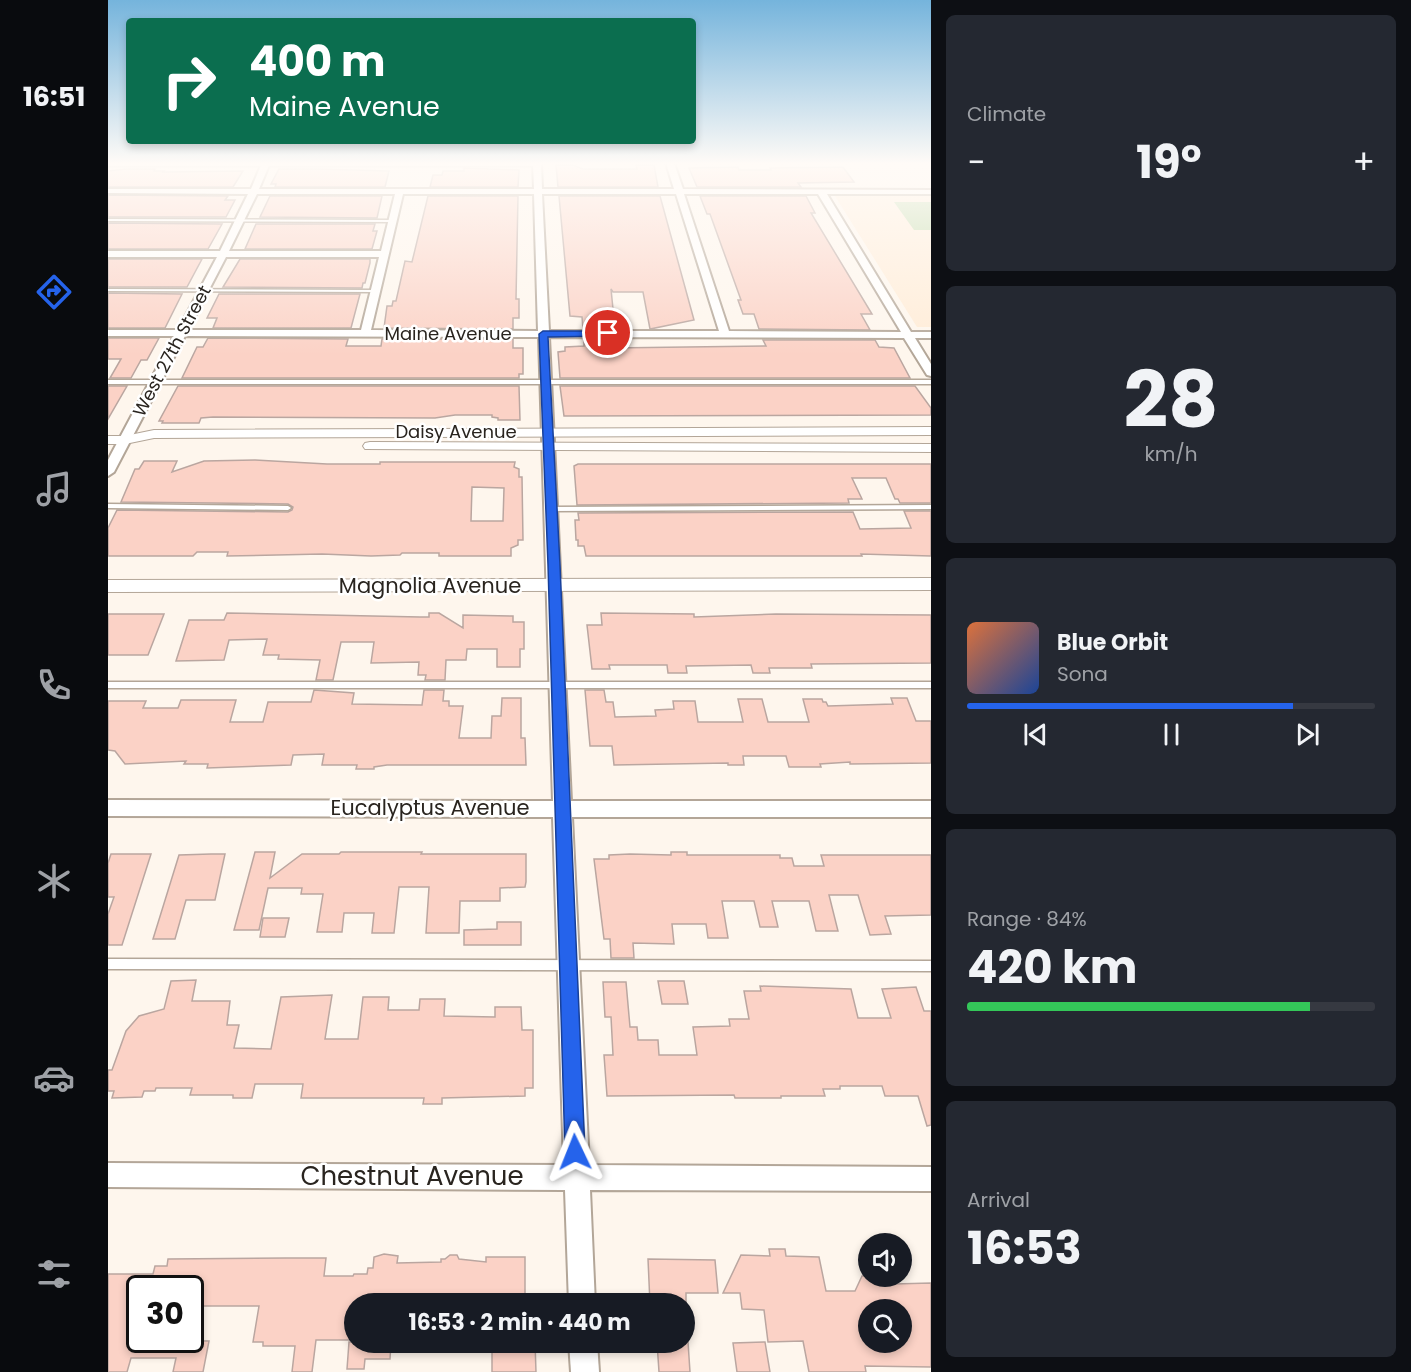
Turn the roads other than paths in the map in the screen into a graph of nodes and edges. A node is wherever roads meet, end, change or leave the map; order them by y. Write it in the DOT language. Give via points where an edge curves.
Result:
graph roads {
  1 [pos="237,227"];
  2 [pos="392,227"];
  3 [pos="540,227"];
  4 [pos="690,227"];
  5 [pos="842,227"];
  6 [pos="108,254"];
  7 [pos="224,254"];
  8 [pos="385,254"];
  9 [pos="108,290"];
  10 [pos="204,290"];
  11 [pos="376,291"];
  12 [pos="108,333"];
  13 [pos="180,333"];
  14 [pos="365,334"];
  15 [pos="543,334"];
  16 [pos="725,334"];
  17 [pos="906,334"];
  18 [pos="931,335"];
  19 [pos="931,373"];
  20 [pos="108,382"];
  21 [pos="155,382"];
  22 [pos="546,382"];
  23 [pos="931,382"];
  24 [pos="931,431"];
  25 [pos="548,439"];
  26 [pos="108,440"];
  27 [pos="125,440"];
  28 [pos="931,448"];
  29 [pos="108,472"];
  30 [pos="108,506"];
  31 [pos="931,507"];
  32 [pos="288,508"];
  33 [pos="551,509"];
  34 [pos="931,584"];
  35 [pos="108,586"];
  36 [pos="555,586"];
  37 [pos="558,685"];
  38 [pos="931,685"];
  39 [pos="108,686"];
  40 [pos="563,807"];
  41 [pos="108,808"];
  42 [pos="931,809"];
  43 [pos="568,963"];
  44 [pos="108,964"];
  45 [pos="931,966"];
  46 [pos="108,1175"];
  47 [pos="576,1176"];
  48 [pos="931,1179"];
  49 [pos="581,1293"];
  50 [pos="584,1353"];
  51 [pos="585,1372"];
  1 -- 7 [label="street, West 27th Street"];
  2 -- 8 [label="street"];
  3 -- 15 [label="street"];
  4 -- 16 [label="street"];
  5 -- 17 [label="street"];
  6 -- 7 [label="street"];
  7 -- 8 [label="street"];
  7 -- 10 [label="street, West 27th Street"];
  8 -- 11 [label="street"];
  9 -- 10 [label="lane"];
  10 -- 11 [label="lane"];
  10 -- 13 [label="street, West 27th Street"];
  11 -- 14 [label="street"];
  12 -- 13 [label="street, Maine Avenue"];
  13 -- 14 [label="street, Maine Avenue"];
  13 -- 21 [label="street, West 27th Street"];
  14 -- 15 [label="street, Maine Avenue"];
  15 -- 16 [label="street, Maine Avenue"];
  15 -- 22 [label="street"];
  16 -- 17 [label="street, Maine Avenue"];
  17 -- 18 [label="street, Maine Avenue"];
  17 -- 19 [label="street"];
  20 -- 21 [label="lane"];
  21 -- 22 [label="lane"];
  21 -- 27 [label="street, West 27th Street"];
  22 -- 23 [label="lane"];
  22 -- 25 [label="street"];
  24 -- 25 [label="street, Daisy Avenue"];
  25 -- 27 [label="street, Daisy Avenue" via="146,445"];
  25 -- 28 [label="street, Daisy Avenue"];
  25 -- 33 [label="street"];
  26 -- 27 [label="street, Daisy Avenue"];
  27 -- 29 [label="street, West 27th Street"];
  30 -- 32 [label="lane"];
  31 -- 33 [label="lane"];
  33 -- 36 [label="street"];
  34 -- 36 [label="street, Magnolia Avenue"];
  35 -- 36 [label="street, Magnolia Avenue"];
  36 -- 37 [label="street"];
  37 -- 38 [label="lane"];
  37 -- 39 [label="lane"];
  37 -- 40 [label="street"];
  40 -- 41 [label="street, Eucalyptus Avenue"];
  40 -- 42 [label="street, Eucalyptus Avenue"];
  40 -- 43 [label="street"];
  43 -- 44 [label="lane"];
  43 -- 45 [label="lane"];
  43 -- 47 [label="street"];
  46 -- 47 [label="street, Chestnut Avenue"];
  47 -- 48 [label="street, Chestnut Avenue"];
  47 -- 49 [label="street"];
  50 -- 51 [label="street"];
}
